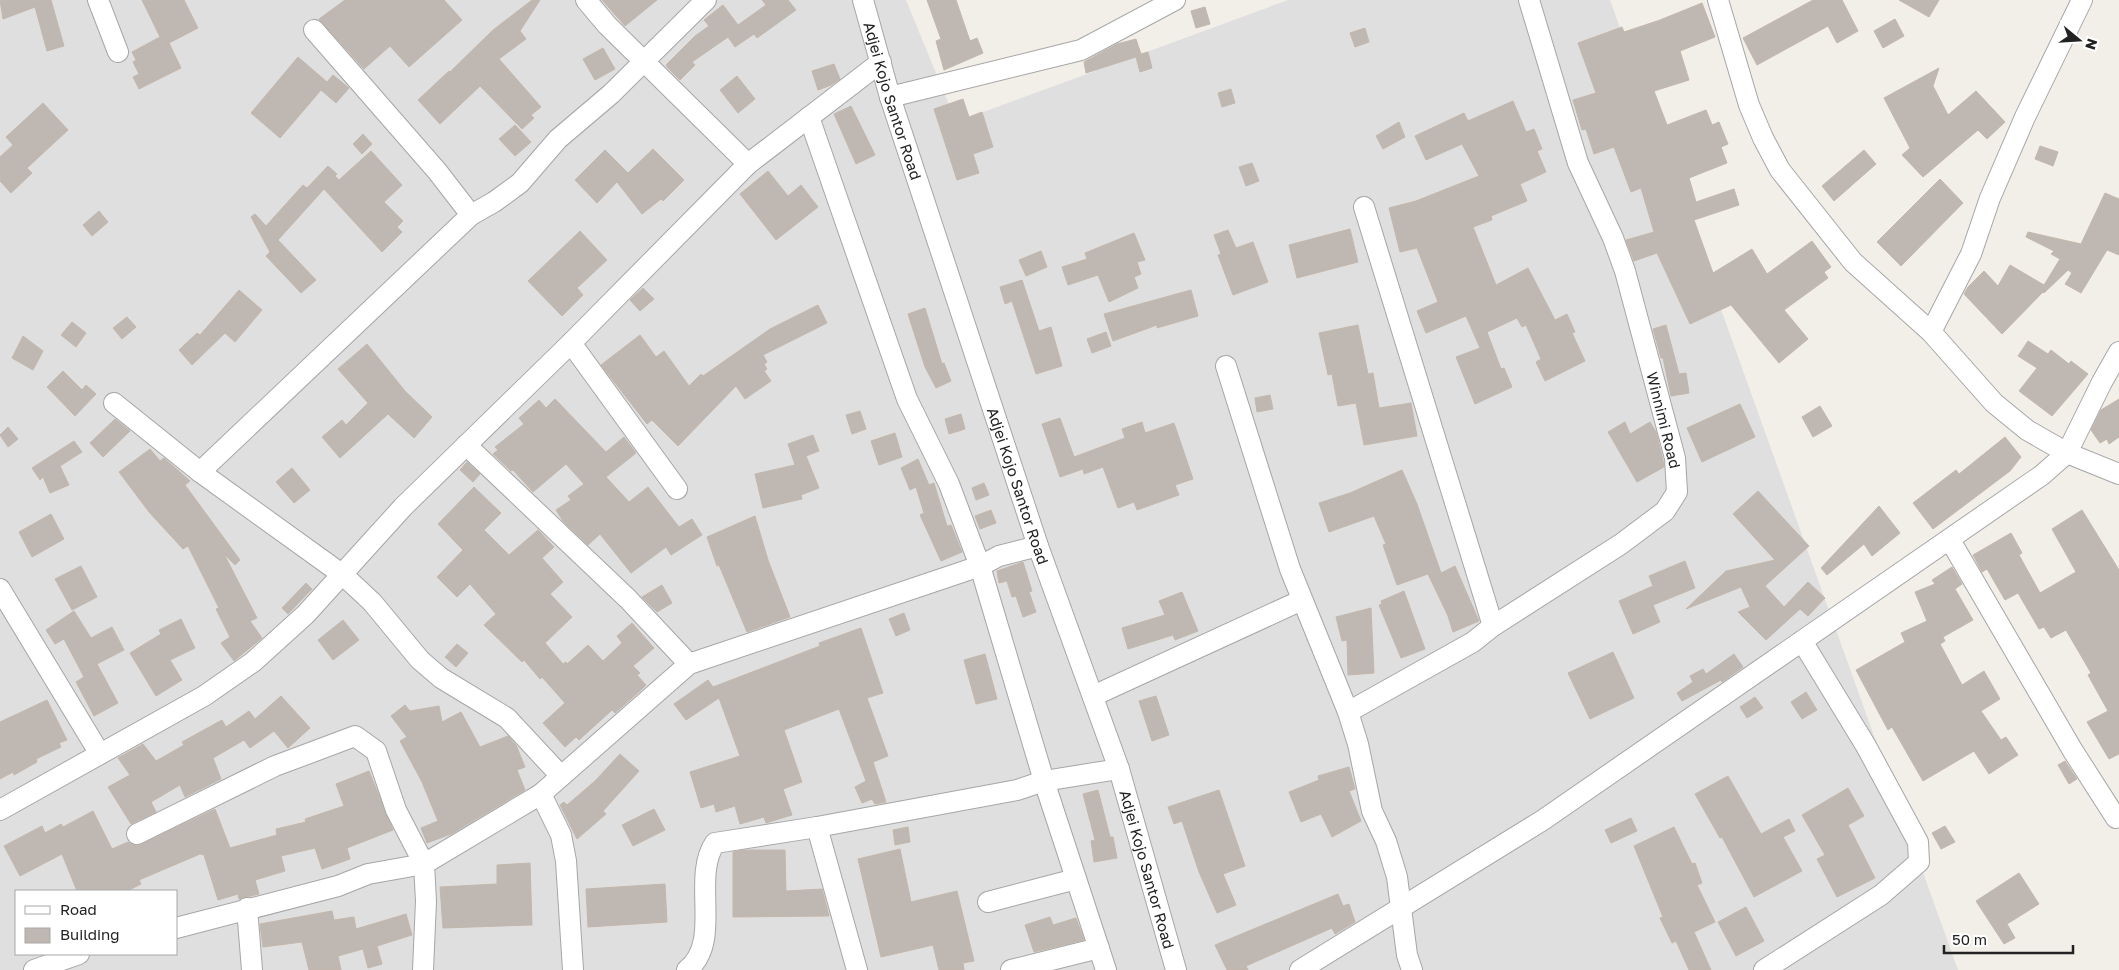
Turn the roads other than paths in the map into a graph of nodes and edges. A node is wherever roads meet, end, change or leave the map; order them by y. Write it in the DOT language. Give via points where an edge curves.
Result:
graph roads {
  1 [pos="98,0"];
  2 [pos="586,0"];
  3 [pos="706,0"];
  4 [pos="862,0"];
  5 [pos="1175,0"];
  6 [pos="1530,0"];
  7 [pos="1718,0"];
  8 [pos="2082,0"];
  9 [pos="314,30"];
  10 [pos="118,52"];
  11 [pos="644,61"];
  12 [pos="881,62"];
  13 [pos="890,96"];
  14 [pos="809,117"];
  15 [pos="748,164"];
  16 [pos="1364,207"];
  17 [pos="471,215"];
  18 [pos="1931,332"];
  19 [pos="572,343"];
  20 [pos="2119,352"];
  21 [pos="1226,366"];
  22 [pos="114,403"];
  23 [pos="466,445"];
  24 [pos="2068,453"];
  25 [pos="200,472"];
  26 [pos="2119,474"];
  27 [pos="676,489"];
  28 [pos="1950,540"];
  29 [pos="1038,546"];
  30 [pos="980,566"];
  31 [pos="343,575"];
  32 [pos="0,589"];
  33 [pos="1302,600"];
  34 [pos="1494,626"];
  35 [pos="1802,641"];
  36 [pos="689,664"];
  37 [pos="1093,696"];
  38 [pos="1348,712"];
  39 [pos="100,754"];
  40 [pos="1119,769"];
  41 [pos="560,775"];
  42 [pos="1044,781"];
  43 [pos="541,794"];
  44 [pos="0,810"];
  45 [pos="2116,818"];
  46 [pos="817,827"];
  47 [pos="137,834"];
  48 [pos="424,864"];
  49 [pos="1076,879"];
  50 [pos="988,902"];
  51 [pos="247,908"];
  52 [pos="1402,909"];
  53 [pos="178,927"];
  54 [pos="1099,948"];
  55 [pos="76,955"];
  56 [pos="34,970"];
  57 [pos="252,970"];
  58 [pos="423,970"];
  59 [pos="573,970"];
  60 [pos="687,970"];
  61 [pos="857,970"];
  62 [pos="1011,970"];
  63 [pos="1106,970"];
  64 [pos="1176,970"];
  65 [pos="1300,970"];
  66 [pos="1412,970"];
  67 [pos="1764,970"];
  1 -- 10 [label="street"];
  2 -- 11 [label="street"];
  3 -- 11 [label="street"];
  4 -- 12 [label="street, Adjei Kojo Santor Road"];
  5 -- 13 [label="street" via="1081,50"];
  6 -- 34 [label="street, Winnimi Road" via="1578,163 1625,271 1675,458 1677,492 1665,511 1620,544"];
  7 -- 18 [label="street" via="1750,105 1780,170 1853,262"];
  8 -- 18 [label="street" via="2025,117 1990,198 1971,254"];
  9 -- 17 [label="street" via="437,171"];
  11 -- 15 [label="street"];
  11 -- 17 [label="street" via="558,139 520,183"];
  12 -- 13 [label="street, Adjei Kojo Santor Road"];
  12 -- 14 [label="street"];
  13 -- 29 [label="street, Adjei Kojo Santor Road"];
  14 -- 15 [label="street"];
  14 -- 30 [label="street" via="907,399 949,484"];
  15 -- 19 [label="street"];
  16 -- 34 [label="street"];
  17 -- 25 [label="street"];
  18 -- 24 [label="street" via="1994,403 2027,430"];
  19 -- 23 [label="street"];
  19 -- 27 [label="street"];
  20 -- 24 [label="street"];
  21 -- 33 [label="street"];
  22 -- 25 [label="street"];
  23 -- 31 [label="street" via="403,507"];
  23 -- 36 [label="street" via="628,599"];
  24 -- 26 [label="street"];
  24 -- 28 [label="street"];
  25 -- 31 [label="street"];
  28 -- 35 [label="street"];
  28 -- 45 [label="street"];
  29 -- 30 [label="street" via="999,556"];
  29 -- 37 [label="street, Adjei Kojo Santor Road"];
  30 -- 36 [label="street"];
  30 -- 42 [label="street"];
  31 -- 39 [label="street" via="253,662 204,696"];
  31 -- 41 [label="street" via="372,602 420,660 441,678 507,718"];
  32 -- 39 [label="street"];
  33 -- 37 [label="street"];
  33 -- 38 [label="street"];
  34 -- 38 [label="street, Winnimi Road" via="1465,646"];
  35 -- 52 [label="street" via="1543,820"];
  35 -- 67 [label="street" via="1866,746 1918,842 1919,862 1881,895"];
  36 -- 41 [label="street"];
  37 -- 40 [label="street, Adjei Kojo Santor Road"];
  38 -- 52 [label="street" via="1372,811 1386,841 1397,878"];
  39 -- 44 [label="street"];
  40 -- 42 [label="street"];
  40 -- 64 [label="street, Adjei Kojo Santor Road"];
  41 -- 43 [label="street"];
  42 -- 46 [label="street" via="1017,790"];
  42 -- 49 [label="street"];
  43 -- 48 [label="street"];
  43 -- 59 [label="street" via="561,835 566,861"];
  46 -- 60 [label="street" via="715,843 707,858 701,951 697,961"];
  46 -- 61 [label="street"];
  47 -- 48 [label="street" via="275,766 355,736 376,751 396,810"];
  48 -- 51 [label="street" via="368,874 338,886"];
  48 -- 58 [label="street"];
  49 -- 50 [label="street"];
  49 -- 54 [label="street"];
  51 -- 53 [label="street"];
  51 -- 57 [label="street"];
  52 -- 65 [label="street"];
  52 -- 66 [label="street" via="1407,955"];
  54 -- 62 [label="street"];
  54 -- 63 [label="street"];
  55 -- 56 [label="street"];
}
